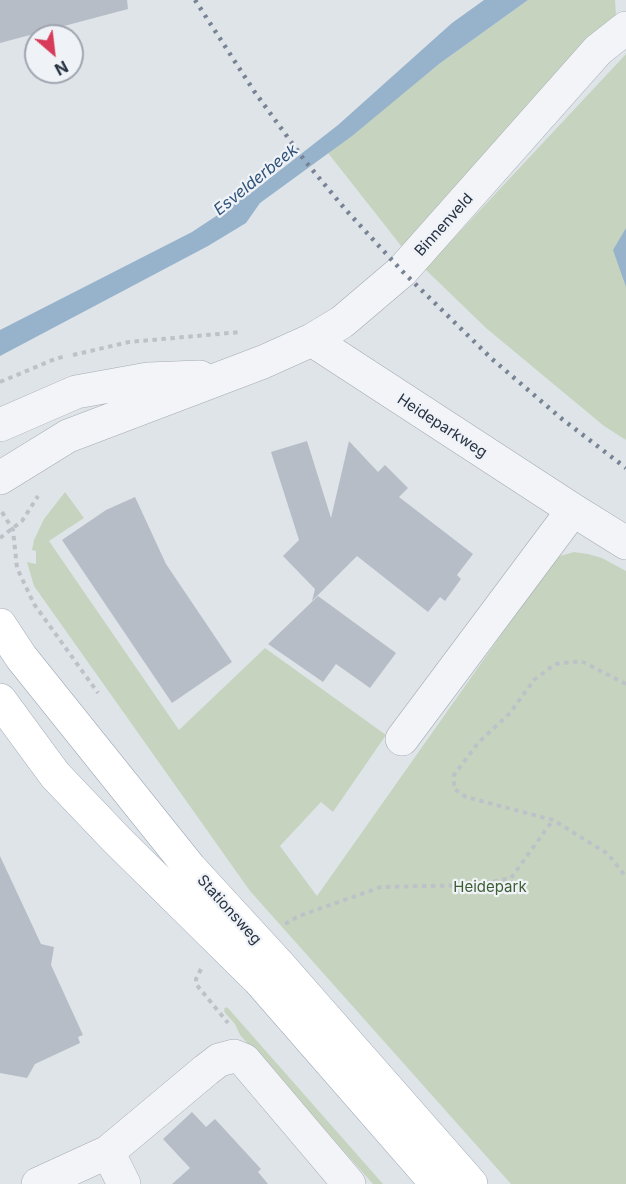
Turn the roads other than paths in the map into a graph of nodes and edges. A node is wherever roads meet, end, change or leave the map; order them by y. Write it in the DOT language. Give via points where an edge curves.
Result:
graph roads {
  1 [pos="626,28"];
  2 [pos="312,340"];
  3 [pos="228,376"];
  4 [pos="0,425"];
  5 [pos="0,478"];
  6 [pos="573,510"];
  7 [pos="626,543"];
  8 [pos="0,625"];
  9 [pos="0,700"];
  10 [pos="402,739"];
  11 [pos="108,1152"];
  12 [pos="38,1184"];
  13 [pos="124,1184"];
  14 [pos="349,1184"];
  15 [pos="438,1184"];
  16 [pos="471,1184"];
  1 -- 2 [label="street, Binnenveld" via="598,50 402,272 359,310"];
  2 -- 3 [label="street, Binnenveld"];
  2 -- 6 [label="street, Heideparkweg"];
  3 -- 4 [label="street, Binnenveld" via="148,379 76,392"];
  3 -- 5 [label="street, Binnenveld" via="68,436"];
  6 -- 7 [label="street, Heideparkweg"];
  6 -- 10 [label="street"];
  8 -- 16 [label="main road, Stationsweg" via="21,657 190,868"];
  9 -- 15 [label="main road, Stationsweg" via="55,775 259,980"];
  11 -- 12 [label="street"];
  11 -- 13 [label="street"];
  11 -- 14 [label="street" via="219,1060 234,1056 244,1060"];
}
